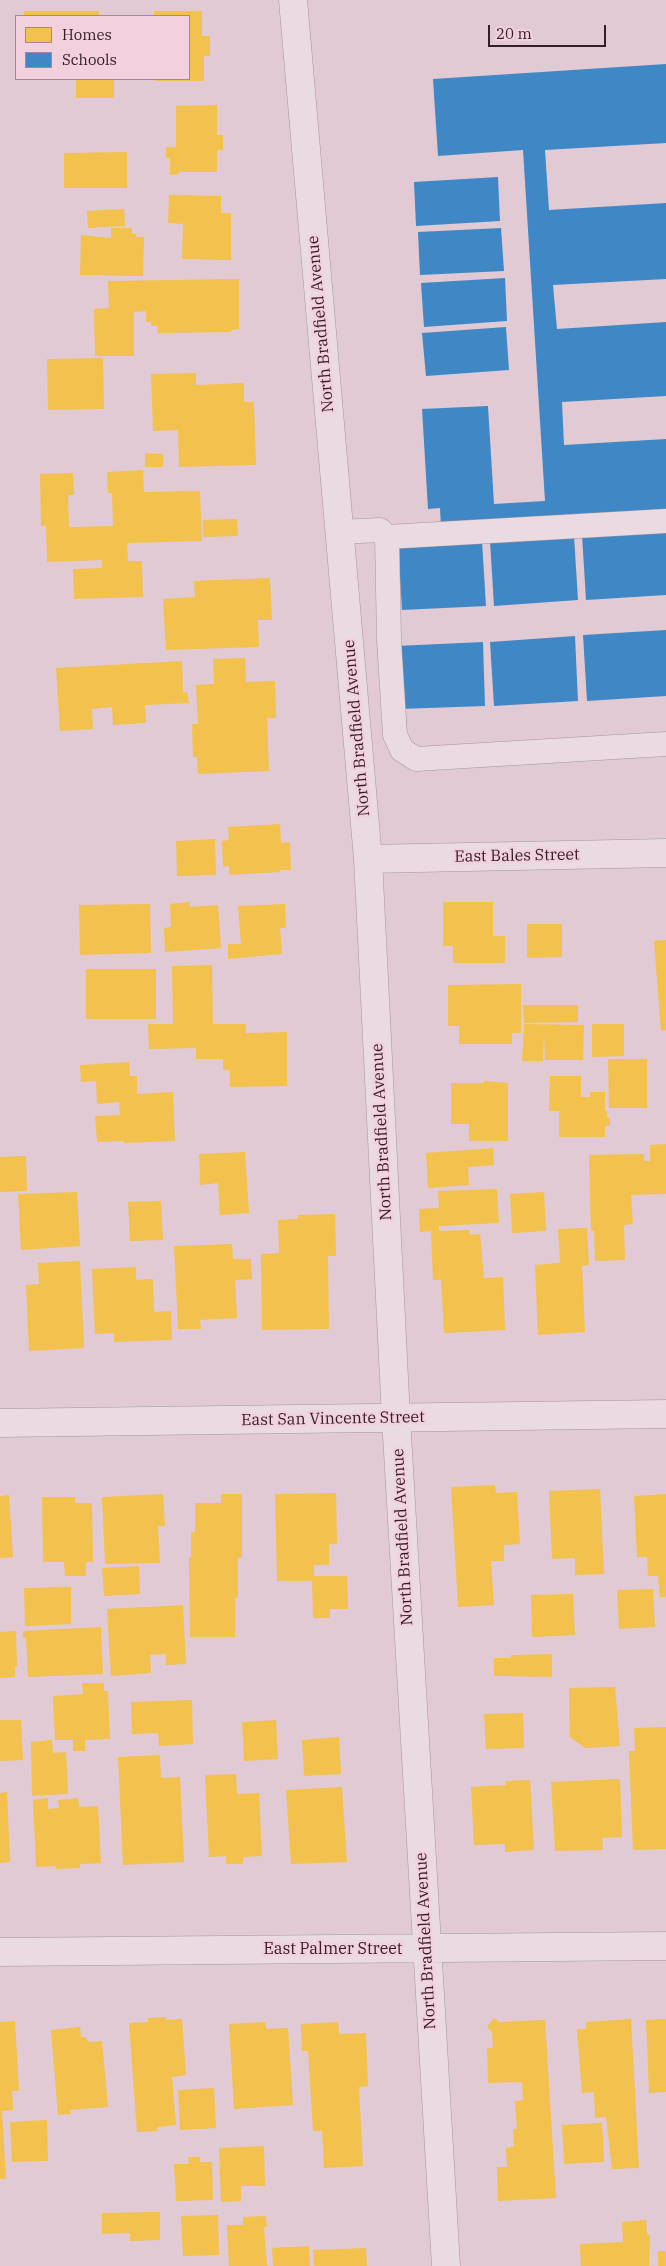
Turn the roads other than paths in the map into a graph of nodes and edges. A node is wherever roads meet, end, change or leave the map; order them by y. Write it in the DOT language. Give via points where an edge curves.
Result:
graph roads {
  1 [pos="293,0"];
  2 [pos="666,520"];
  3 [pos="339,532"];
  4 [pos="387,537"];
  5 [pos="666,744"];
  6 [pos="666,853"];
  7 [pos="368,859"];
  8 [pos="666,1414"];
  9 [pos="396,1418"];
  10 [pos="0,1423"];
  11 [pos="666,1946"];
  12 [pos="426,1948"];
  13 [pos="0,1952"];
  14 [pos="446,2266"];
  1 -- 3 [label="street, North Bradfield Avenue"];
  2 -- 4 [label="lane"];
  3 -- 4 [label="lane" via="380,530"];
  3 -- 7 [label="street, North Bradfield Avenue"];
  4 -- 5 [label="lane" via="395,735 402,750 416,759"];
  6 -- 7 [label="street, East Bales Street"];
  7 -- 9 [label="street, North Bradfield Avenue"];
  8 -- 9 [label="street, East San Vincente Street"];
  9 -- 10 [label="street, East San Vincente Street"];
  9 -- 12 [label="street, North Bradfield Avenue"];
  11 -- 12 [label="street, East Palmer Street"];
  12 -- 13 [label="street, East Palmer Street"];
  12 -- 14 [label="street, North Bradfield Avenue"];
}
